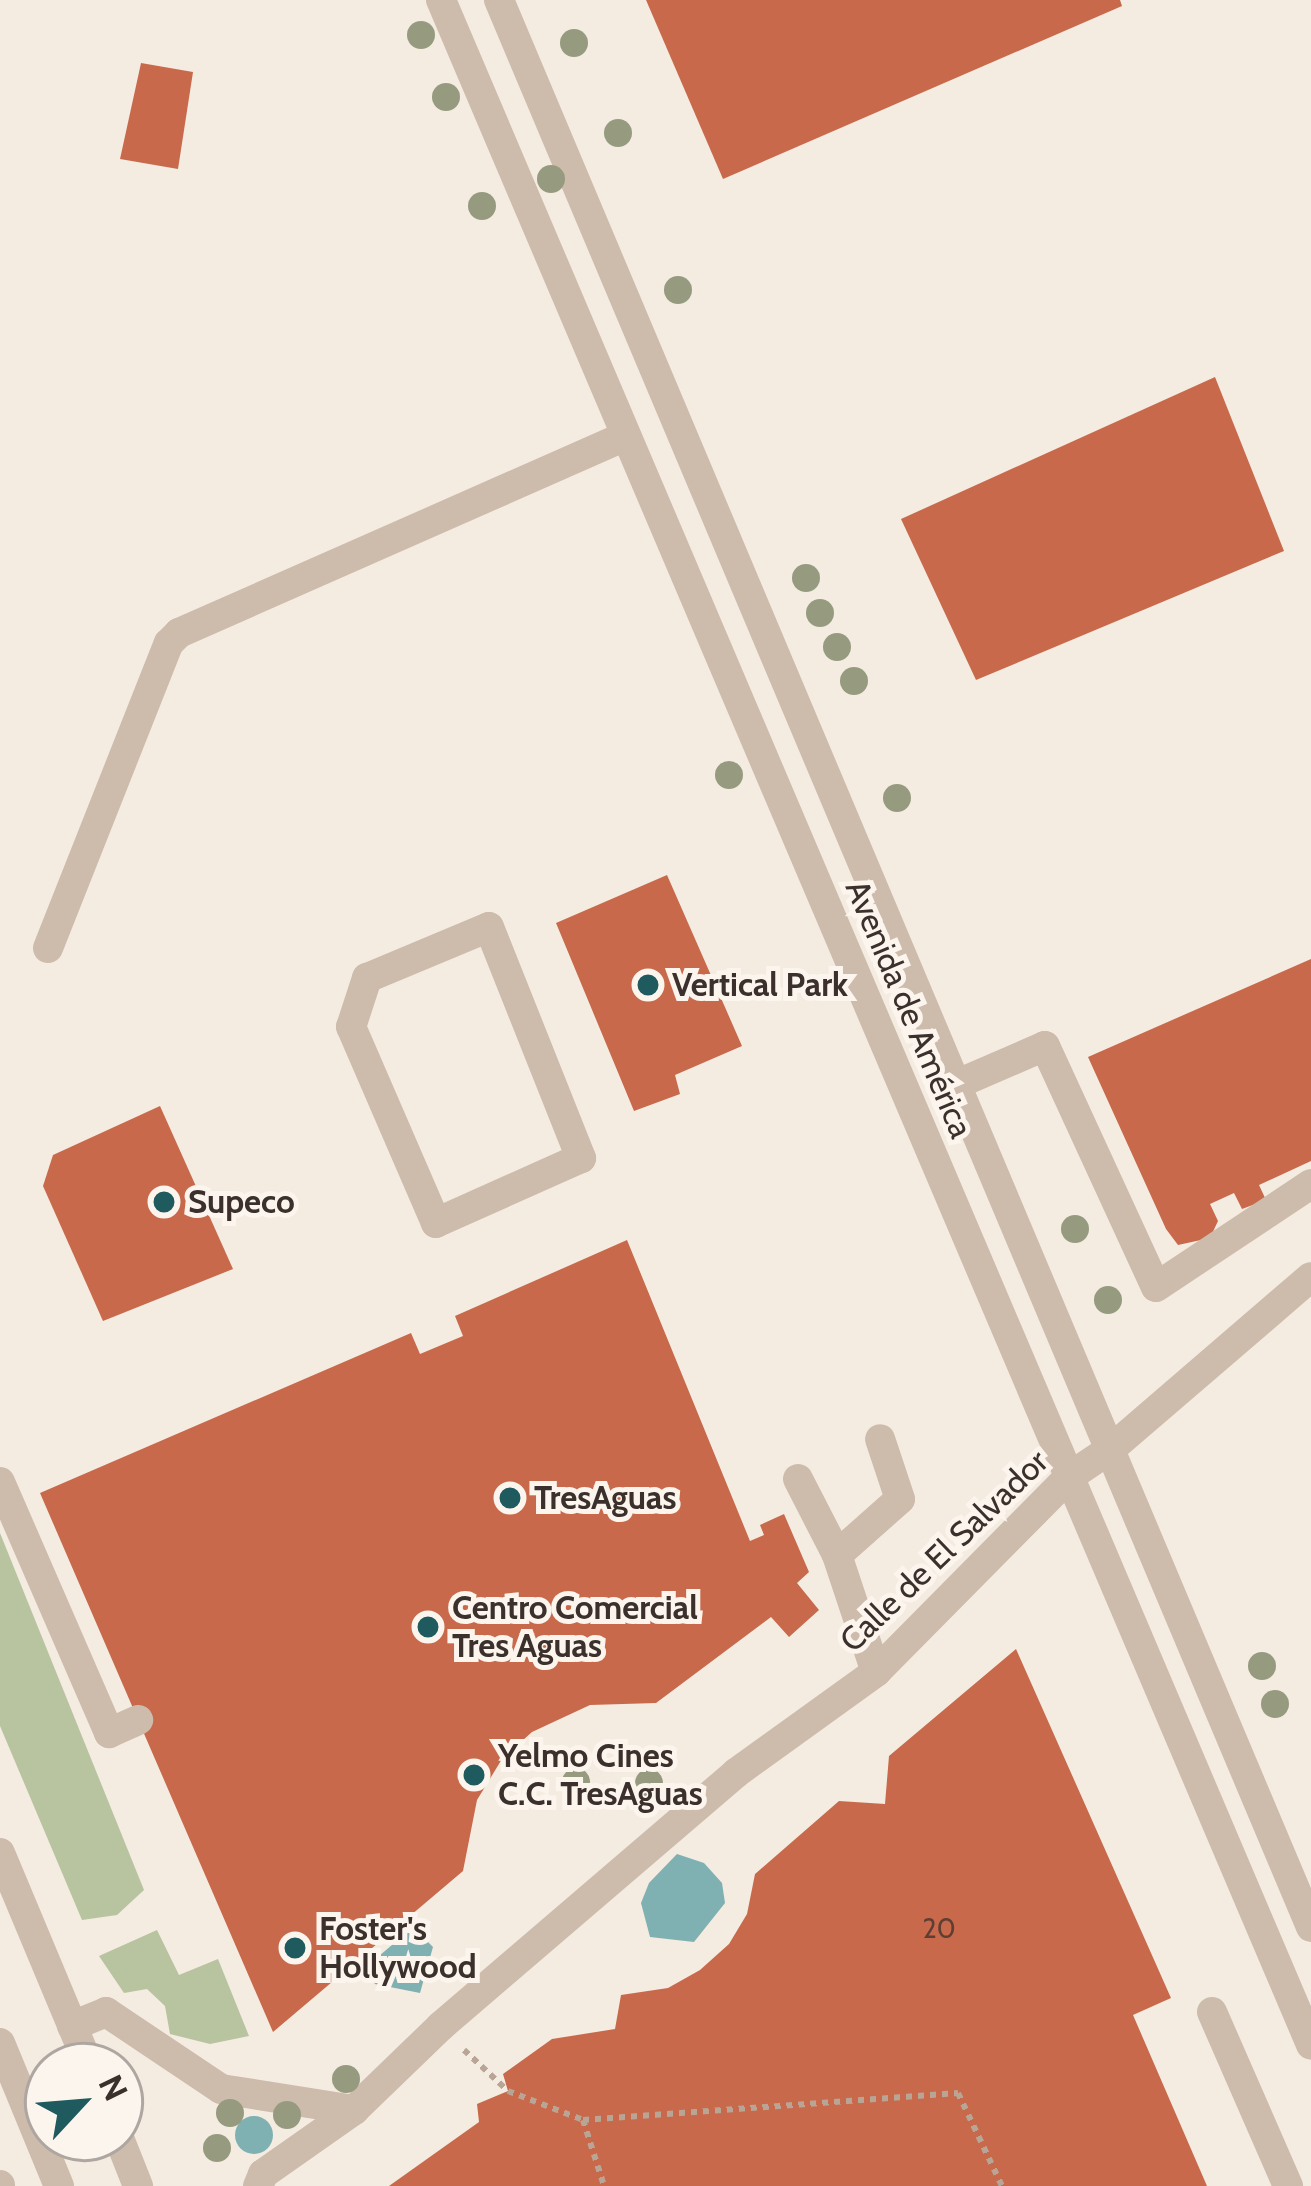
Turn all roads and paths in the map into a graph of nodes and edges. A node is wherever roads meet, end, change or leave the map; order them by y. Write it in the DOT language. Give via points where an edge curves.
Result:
graph roads {
  1 [pos="441,0"];
  2 [pos="499,0"];
  3 [pos="626,436"];
  4 [pos="48,948"];
  5 [pos="955,1084"];
  6 [pos="1311,1184"];
  7 [pos="436,1223"];
  8 [pos="1311,1277"];
  9 [pos="880,1439"];
  10 [pos="1112,1448"];
  11 [pos="1069,1477"];
  12 [pos="798,1479"];
  13 [pos="0,1482"];
  14 [pos="837,1555"];
  15 [pos="876,1672"];
  16 [pos="138,1720"];
  17 [pos="0,1853"];
  18 [pos="1311,1928"];
  19 [pos="1212,2012"];
  20 [pos="72,2026"];
  21 [pos="441,2026"];
  22 [pos="79,2042"];
  23 [pos="0,2043"];
  24 [pos="1311,2045"];
  25 [pos="353,2110"];
  26 [pos="584,2120"];
  27 [pos="58,2186"];
  28 [pos="258,2186"];
  29 [pos="604,2186"];
  30 [pos="1002,2186"];
  31 [pos="1288,2186"];
  1 -- 3 [label="street, Avenida de América"];
  2 -- 5 [label="street, Avenida de América"];
  3 -- 4 [label="street" via="179,633"];
  3 -- 11 [label="street, Avenida de América"];
  5 -- 6 [label="street" via="1045,1046 1156,1287"];
  5 -- 10 [label="street, Avenida de América"];
  7 -- 7 [label="street" via="581,1158 489,927 368,978 351,1027"];
  8 -- 10 [label="street, Calle de El Salvador"];
  9 -- 14 [label="street" via="900,1499"];
  10 -- 11 [label="street, Calle de El Salvador"];
  10 -- 18 [label="street, Avenida de América"];
  11 -- 15 [label="street, Calle de El Salvador"];
  11 -- 24 [label="street, Avenida de América"];
  12 -- 14 [label="street"];
  13 -- 16 [label="street" via="109,1733"];
  14 -- 15 [label="street"];
  15 -- 21 [label="street, Calle de El Salvador" via="736,1773"];
  17 -- 20 [label="street"];
  19 -- 31 [label="street"];
  20 -- 22 [label="street"];
  20 -- 25 [label="street" via="106,2012 221,2089"];
  21 -- 25 [label="street, Calle de El Salvador"];
  21 -- 26 [label="path" via="508,2091"];
  23 -- 27 [label="street"];
  25 -- 28 [label="street, Calle de El Salvador" via="263,2174"];
  26 -- 29 [label="path"];
  26 -- 30 [label="path" via="958,2093"];
}
